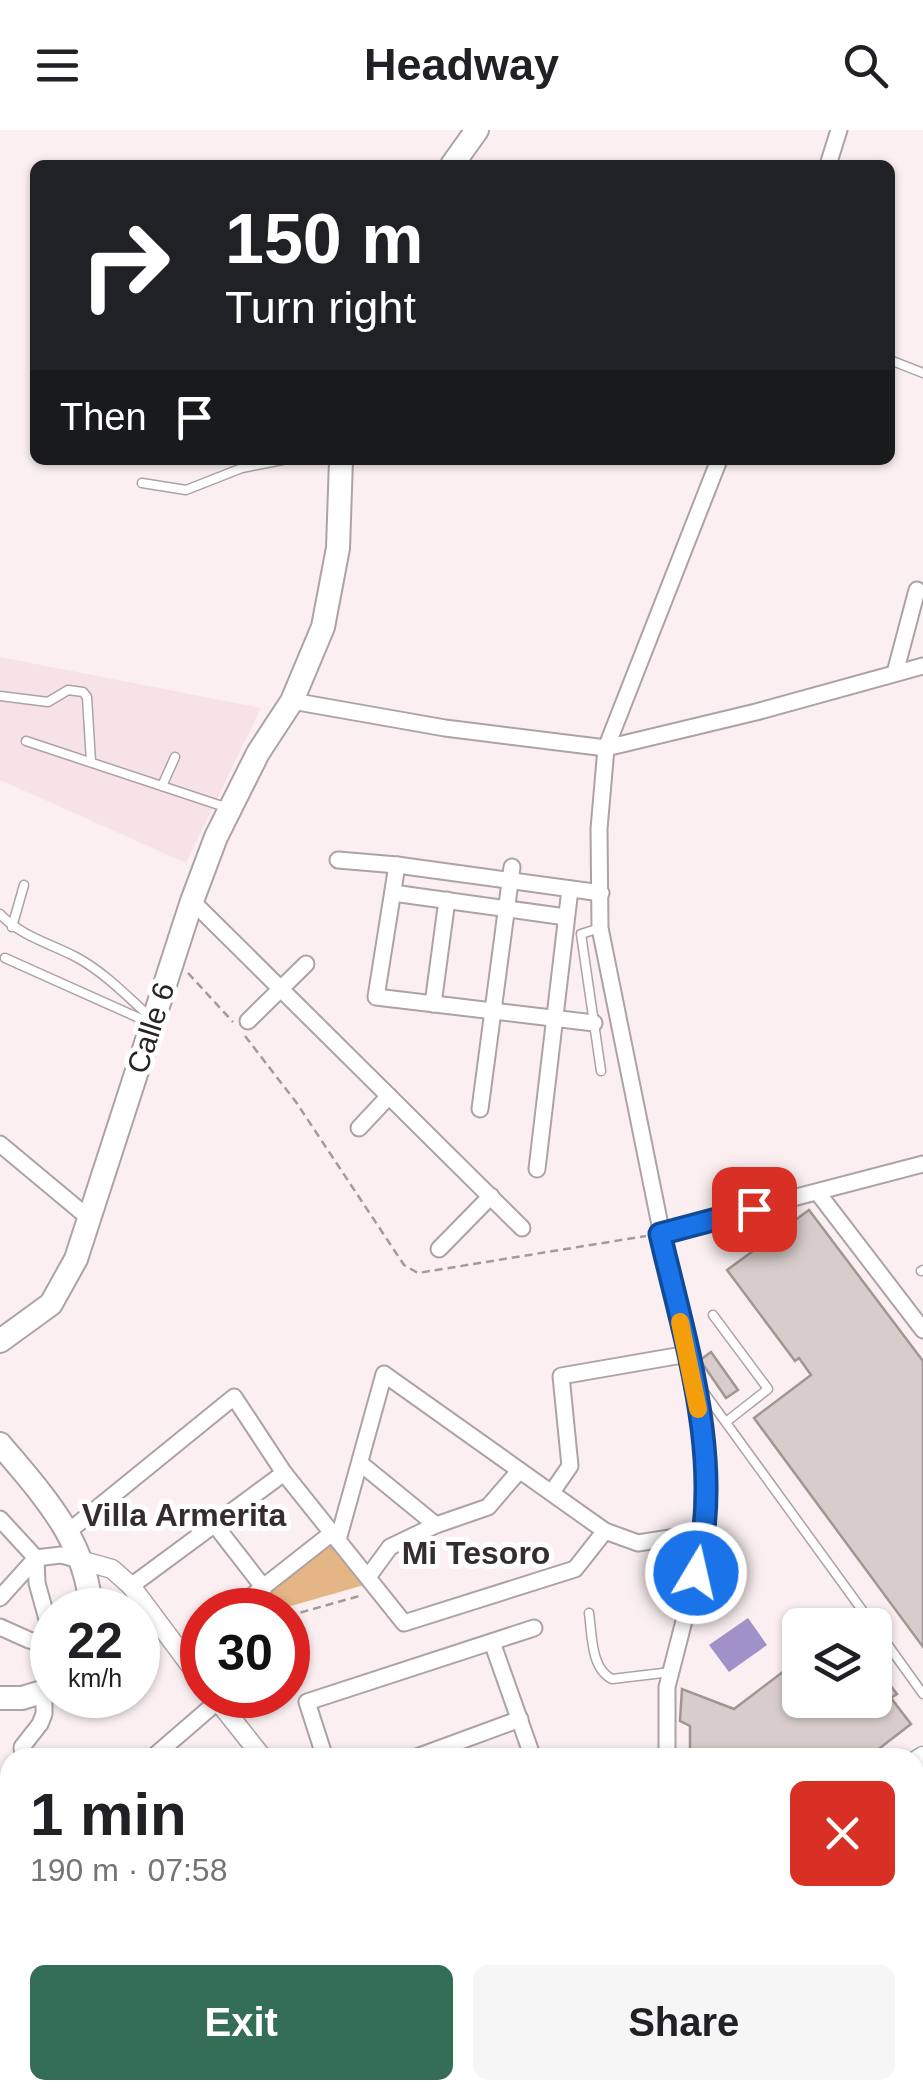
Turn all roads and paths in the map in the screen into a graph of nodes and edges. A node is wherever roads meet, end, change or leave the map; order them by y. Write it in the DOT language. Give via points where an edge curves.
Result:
graph roads {
  1 [pos="476,130"];
  2 [pos="840,130"];
  3 [pos="455,160"];
  4 [pos="830,160"];
  5 [pos="895,362"];
  6 [pos="923,373"];
  7 [pos="257,465"];
  8 [pos="341,465"];
  9 [pos="717,465"];
  10 [pos="142,483"];
  11 [pos="918,590"];
  12 [pos="923,666"];
  13 [pos="895,673"];
  14 [pos="0,696"];
  15 [pos="292,701"];
  16 [pos="26,741"];
  17 [pos="606,748"];
  18 [pos="174,756"];
  19 [pos="91,762"];
  20 [pos="162,786"];
  21 [pos="228,808"];
  22 [pos="338,860"];
  23 [pos="397,865"];
  24 [pos="456,873"];
  25 [pos="511,874"];
  26 [pos="24,885"];
  27 [pos="570,889"];
  28 [pos="393,893"];
  29 [pos="601,894"];
  30 [pos="449,900"];
  31 [pos="192,901"];
  32 [pos="507,908"];
  33 [pos="0,914"];
  34 [pos="566,917"];
  35 [pos="12,928"];
  36 [pos="600,928"];
  37 [pos="174,957"];
  38 [pos="5,958"];
  39 [pos="306,964"];
  40 [pos="281,989"];
  41 [pos="434,1004"];
  42 [pos="494,1011"];
  43 [pos="553,1019"];
  44 [pos="248,1021"];
  45 [pos="152,1022"];
  46 [pos="594,1023"];
  47 [pos="601,1070"];
  48 [pos="389,1096"];
  49 [pos="480,1110"];
  50 [pos="359,1128"];
  51 [pos="0,1144"];
  52 [pos="923,1164"];
  53 [pos="536,1169"];
  54 [pos="818,1193"];
  55 [pos="491,1196"];
  56 [pos="90,1220"];
  57 [pos="522,1228"];
  58 [pos="660,1234"];
  59 [pos="439,1249"];
  60 [pos="713,1315"];
  61 [pos="923,1330"];
  62 [pos="0,1341"];
  63 [pos="688,1354"];
  64 [pos="692,1377"];
  65 [pos="726,1422"];
  66 [pos="0,1444"];
  67 [pos="360,1463"];
  68 [pos="520,1470"];
  69 [pos="284,1473"];
  70 [pos="552,1492"];
  71 [pos="0,1519"];
  72 [pos="215,1525"];
  73 [pos="436,1525"];
  74 [pos="67,1528"];
  75 [pos="605,1532"];
  76 [pos="335,1536"];
  77 [pos="705,1540"];
  78 [pos="36,1558"];
  79 [pos="80,1560"];
  80 [pos="368,1577"];
  81 [pos="131,1586"];
  82 [pos="38,1588"];
  83 [pos="86,1588"];
  84 [pos="264,1588"];
  85 [pos="378,1591"];
  86 [pos="0,1598"];
  87 [pos="861,1608"];
  88 [pos="310,1610"];
  89 [pos="589,1613"];
  90 [pos="0,1628"];
  91 [pos="534,1628"];
  92 [pos="30,1640"];
  93 [pos="492,1642"];
  94 [pos="180,1650"];
  95 [pos="892,1651"];
  96 [pos="671,1672"];
  97 [pos="30,1694"];
  98 [pos="923,1694"];
  99 [pos="0,1698"];
  100 [pos="41,1718"];
  101 [pos="195,1718"];
  102 [pos="232,1718"];
  103 [pos="520,1719"];
  104 [pos="22,1748"];
  105 [pos="163,1748"];
  106 [pos="255,1748"];
  107 [pos="322,1748"];
  108 [pos="441,1748"];
  109 [pos="529,1748"];
  110 [pos="667,1748"];
  1 -- 3 [label="main road"];
  2 -- 4 [label="street"];
  5 -- 6 [label="lane"];
  7 -- 10 [label="lane" via="186,490"];
  8 -- 15 [label="main road, Calle 6" via="332,588"];
  9 -- 17 [label="street"];
  11 -- 13 [label="street"];
  12 -- 13 [label="street"];
  13 -- 17 [label="street"];
  14 -- 19 [label="lane" via="48,702 68,690 83,692"];
  15 -- 17 [label="street"];
  15 -- 21 [label="main road, Calle 6"];
  16 -- 19 [label="lane"];
  17 -- 29 [label="street"];
  18 -- 20 [label="lane"];
  19 -- 20 [label="lane"];
  20 -- 21 [label="lane"];
  21 -- 31 [label="main road, Calle 6"];
  22 -- 23 [label="street"];
  23 -- 24 [label="street"];
  23 -- 28 [label="street"];
  24 -- 25 [label="street"];
  24 -- 30 [label="street"];
  25 -- 27 [label="street"];
  25 -- 32 [label="street"];
  26 -- 35 [label="lane"];
  27 -- 29 [label="street"];
  27 -- 34 [label="street"];
  28 -- 30 [label="street"];
  28 -- 41 [label="street" via="376,997"];
  29 -- 36 [label="street"];
  30 -- 32 [label="street"];
  30 -- 41 [label="street"];
  31 -- 37 [label="main road, Calle 6"];
  31 -- 40 [label="street"];
  32 -- 34 [label="street"];
  32 -- 42 [label="street"];
  33 -- 35 [label="lane"];
  34 -- 43 [label="street"];
  35 -- 45 [label="lane" via="105,976"];
  36 -- 46 [label="lane" via="580,934"];
  36 -- 58 [label="street"];
  37 -- 45 [label="main road, Calle 6"];
  37 -- 58 [label="path" via="282,1081 410,1270"];
  38 -- 45 [label="lane"];
  39 -- 40 [label="street"];
  40 -- 44 [label="street"];
  40 -- 48 [label="street"];
  41 -- 42 [label="street"];
  42 -- 43 [label="street"];
  42 -- 49 [label="street"];
  43 -- 46 [label="street"];
  43 -- 53 [label="street"];
  45 -- 56 [label="main road, Calle 6"];
  46 -- 47 [label="lane"];
  48 -- 50 [label="street"];
  48 -- 55 [label="street"];
  51 -- 56 [label="street"];
  52 -- 54 [label="street"];
  54 -- 58 [label="street"];
  54 -- 61 [label="street"];
  55 -- 57 [label="street"];
  55 -- 59 [label="street"];
  56 -- 62 [label="main road, Calle 6" via="52,1304"];
  58 -- 63 [label="street"];
  60 -- 65 [label="lane" via="768,1390"];
  63 -- 64 [label="street"];
  63 -- 70 [label="street" via="561,1376 570,1466"];
  64 -- 65 [label="lane"];
  64 -- 77 [label="street" via="702,1438"];
  65 -- 87 [label="lane"];
  66 -- 74 [label="main road"];
  67 -- 68 [label="street" via="384,1374"];
  67 -- 73 [label="street"];
  67 -- 76 [label="street"];
  68 -- 70 [label="street"];
  68 -- 73 [label="street" via="488,1507"];
  69 -- 72 [label="street"];
  69 -- 74 [label="street" via="234,1397"];
  69 -- 76 [label="street"];
  70 -- 75 [label="street"];
  71 -- 78 [label="street"];
  72 -- 81 [label="street"];
  72 -- 84 [label="street"];
  73 -- 80 [label="street" via="390,1547"];
  74 -- 79 [label="main road"];
  75 -- 77 [label="street" via="638,1543 689,1535"];
  75 -- 85 [label="street" via="575,1570 404,1623"];
  76 -- 80 [label="street"];
  76 -- 84 [label="street"];
  77 -- 96 [label="street"];
  78 -- 79 [label="street"];
  78 -- 82 [label="street"];
  78 -- 86 [label="street"];
  79 -- 81 [label="street" via="112,1569"];
  79 -- 83 [label="main road"];
  80 -- 85 [label="street"];
  81 -- 94 [label="street"];
  85 -- 88 [label="path"];
  89 -- 96 [label="lane" via="604,1677"];
  90 -- 92 [label="street"];
  91 -- 93 [label="street"];
  93 -- 103 [label="street"];
  93 -- 107 [label="street" via="307,1702"];
  95 -- 98 [label="lane"];
  96 -- 110 [label="street"];
  97 -- 99 [label="main road"];
  100 -- 104 [label="street"];
  101 -- 105 [label="street"];
  102 -- 106 [label="street"];
  103 -- 108 [label="street"];
  103 -- 109 [label="street"];
}
